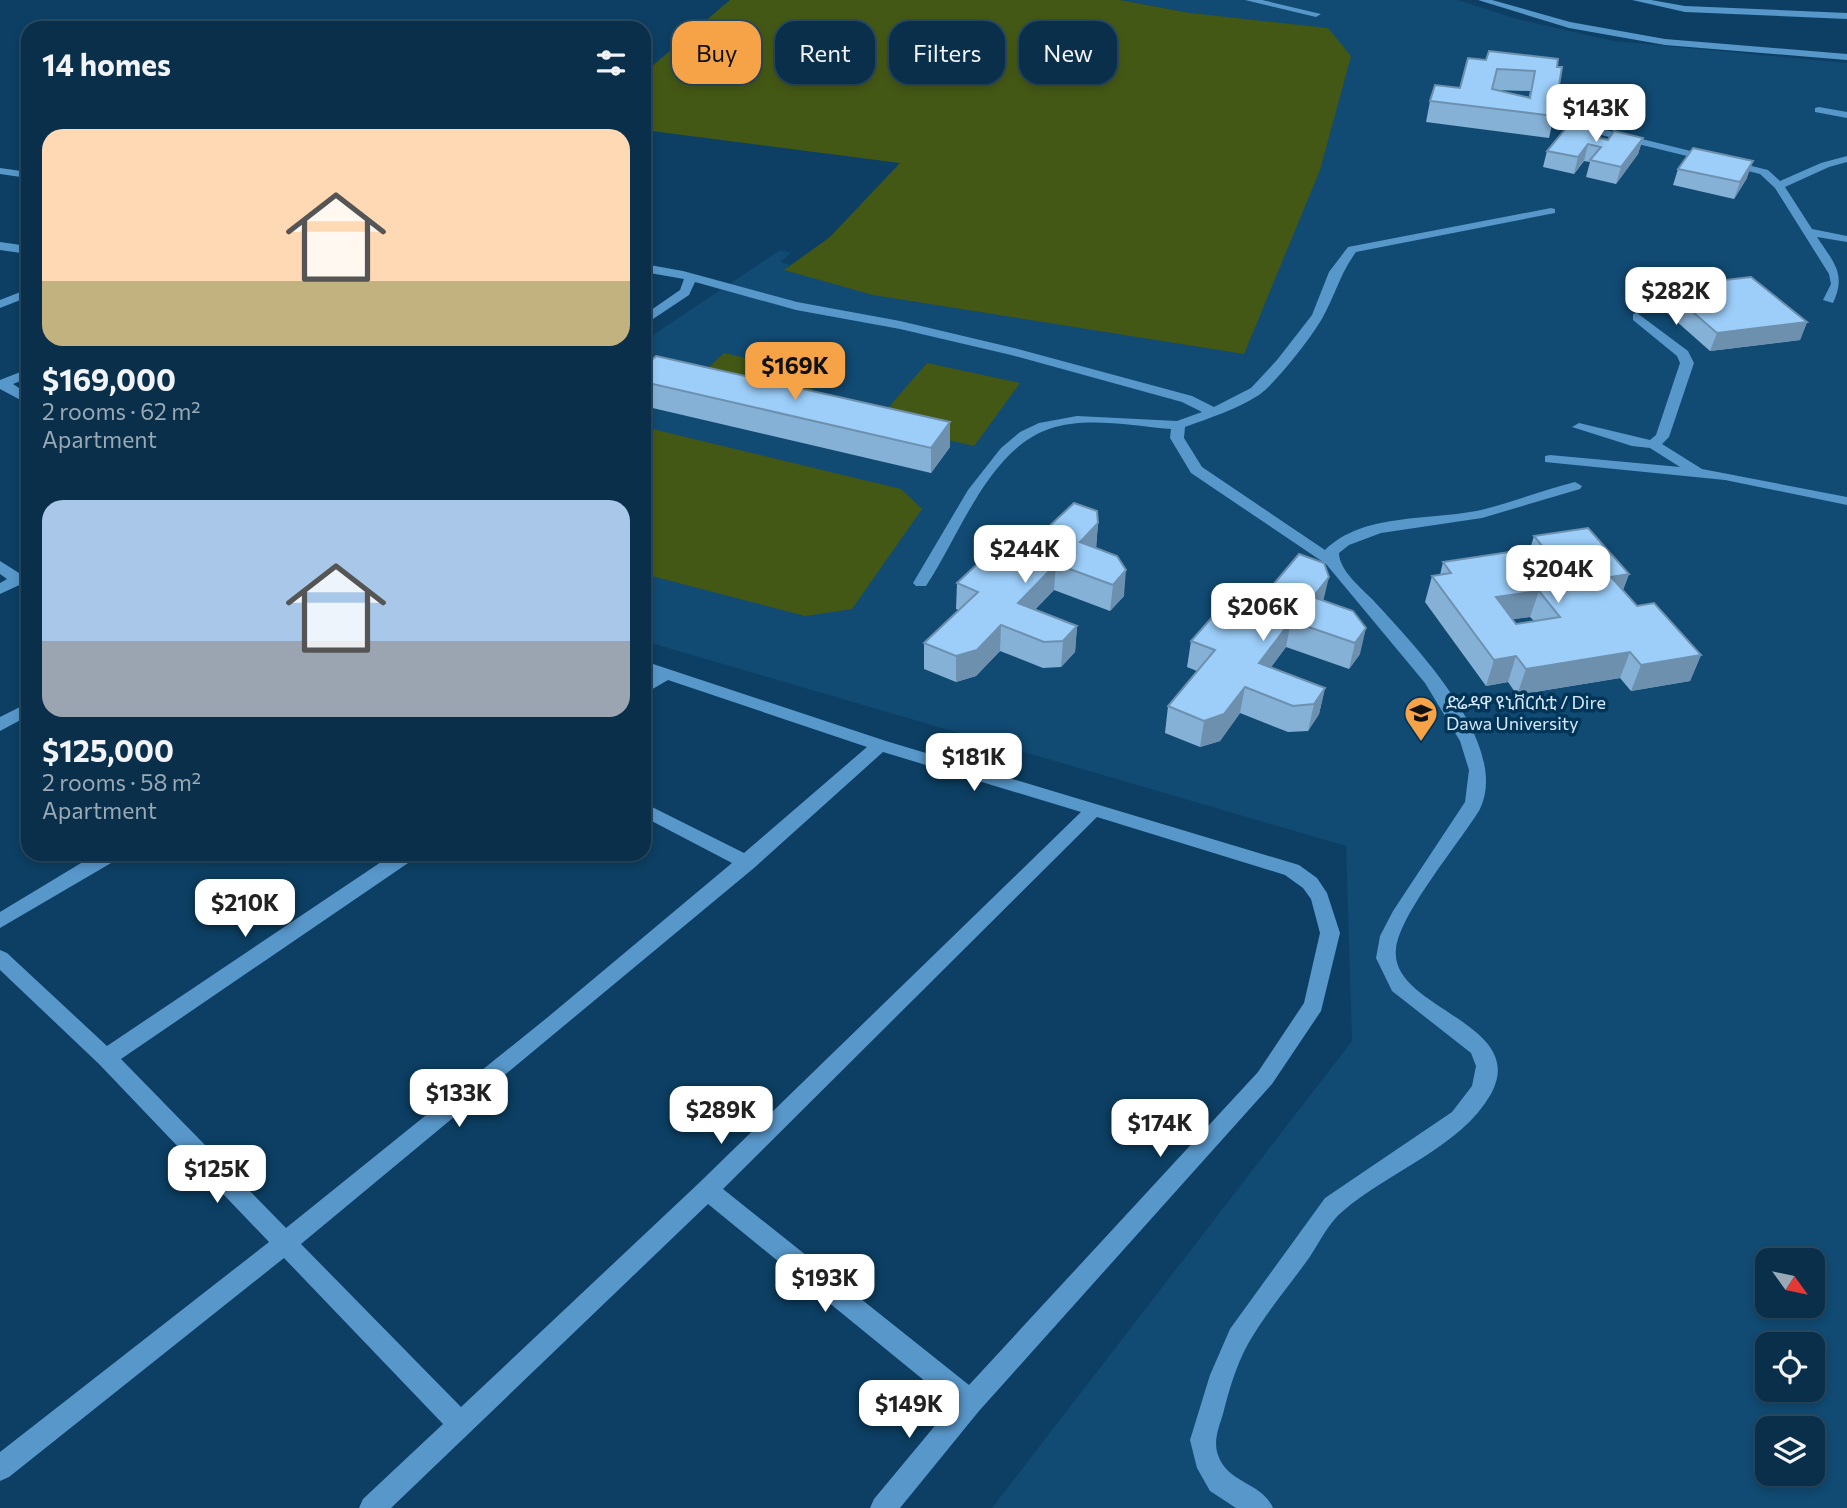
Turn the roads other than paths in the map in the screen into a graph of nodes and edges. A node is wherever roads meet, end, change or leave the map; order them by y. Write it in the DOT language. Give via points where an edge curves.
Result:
graph roads {
  1 [pos="1249,0"];
  2 [pos="1277,0"];
  3 [pos="1482,0"];
  4 [pos="1636,0"];
  5 [pos="1678,0"];
  6 [pos="1782,0"];
  7 [pos="1685,9"];
  8 [pos="1794,13"];
  9 [pos="1847,16"];
  10 [pos="1847,57"];
  11 [pos="1819,110"];
  12 [pos="1847,115"];
  13 [pos="1585,128"];
  14 [pos="1847,159"];
  15 [pos="0,171"];
  16 [pos="21,174"];
  17 [pos="1779,186"];
  18 [pos="1550,211"];
  19 [pos="1806,231"];
  20 [pos="1847,239"];
  21 [pos="0,246"];
  22 [pos="21,249"];
  23 [pos="651,270"];
  24 [pos="690,278"];
  25 [pos="21,296"];
  26 [pos="1829,300"];
  27 [pos="0,303"];
  28 [pos="651,316"];
  29 [pos="1637,317"];
  30 [pos="21,376"];
  31 [pos="1,385"];
  32 [pos="21,396"];
  33 [pos="1214,412"];
  34 [pos="1178,425"];
  35 [pos="1579,427"];
  36 [pos="1653,444"];
  37 [pos="1550,458"];
  38 [pos="1698,472"];
  39 [pos="1575,485"];
  40 [pos="1847,501"];
  41 [pos="1331,561"];
  42 [pos="0,566"];
  43 [pos="21,576"];
  44 [pos="21,578"];
  45 [pos="920,583"];
  46 [pos="0,589"];
  47 [pos="651,668"];
  48 [pos="666,673"];
  49 [pos="651,684"];
  50 [pos="21,713"];
  51 [pos="0,725"];
  52 [pos="880,745"];
  53 [pos="1095,809"];
  54 [pos="651,813"];
  55 [pos="99,861"];
  56 [pos="397,861"];
  57 [pos="747,863"];
  58 [pos="0,921"];
  59 [pos="0,958"];
  60 [pos="106,1058"];
  61 [pos="707,1190"];
  62 [pos="285,1244"];
  63 [pos="970,1402"];
  64 [pos="461,1425"];
  65 [pos="0,1468"];
  66 [pos="372,1508"];
  67 [pos="883,1508"];
  68 [pos="1260,1508"];
  1 -- 2 [label="street" via="1316,14"];
  3 -- 10 [label="street" via="1569,25 1665,43"];
  4 -- 7 [label="street"];
  5 -- 7 [label="street"];
  6 -- 8 [label="street"];
  7 -- 8 [label="street"];
  8 -- 9 [label="street"];
  11 -- 12 [label="street"];
  13 -- 17 [label="street" via="1764,173"];
  14 -- 17 [label="street"];
  15 -- 16 [label="street"];
  17 -- 19 [label="street"];
  18 -- 33 [label="street" via="1352,249 1335,272 1318,314 1282,363 1256,391"];
  19 -- 20 [label="street"];
  19 -- 26 [label="street" via="1835,274 1837,284"];
  21 -- 22 [label="street"];
  23 -- 24 [label="street"];
  24 -- 28 [label="street" via="685,292"];
  24 -- 33 [label="street" via="796,306 1014,352 1187,399"];
  25 -- 27 [label="street"];
  29 -- 36 [label="street" via="1686,360 1662,437"];
  30 -- 31 [label="street"];
  31 -- 32 [label="street"];
  33 -- 34 [label="street"];
  34 -- 41 [label="street" via="1177,438 1196,470"];
  34 -- 45 [label="street" via="1076,421 1042,426 1013,442 982,481"];
  35 -- 36 [label="street"];
  36 -- 38 [label="street"];
  37 -- 38 [label="street"];
  38 -- 40 [label="street"];
  39 -- 41 [label="street" via="1481,514 1369,532 1336,547"];
  41 -- 68 [label="street" via="1446,698 1478,771 1478,792 1398,919 1386,949 1386,964 1396,982 1472,1041 1483,1055 1487,1085 1460,1118 1334,1205 1239,1337 1219,1383 1203,1440 1206,1459 1219,1482"];
  42 -- 43 [label="street"];
  44 -- 46 [label="street"];
  47 -- 48 [label="street"];
  48 -- 49 [label="street"];
  48 -- 52 [label="street"];
  50 -- 51 [label="street"];
  52 -- 53 [label="street"];
  52 -- 57 [label="street"];
  53 -- 61 [label="street"];
  53 -- 63 [label="street" via="1292,870 1310,883 1320,898 1330,933 1324,971 1314,1005 1265,1078"];
  54 -- 57 [label="street"];
  55 -- 58 [label="street"];
  56 -- 60 [label="street"];
  57 -- 62 [label="street"];
  59 -- 60 [label="street"];
  60 -- 62 [label="street"];
  61 -- 63 [label="street"];
  61 -- 64 [label="street"];
  62 -- 64 [label="street"];
  62 -- 65 [label="street"];
  63 -- 67 [label="street"];
  64 -- 66 [label="street"];
}
